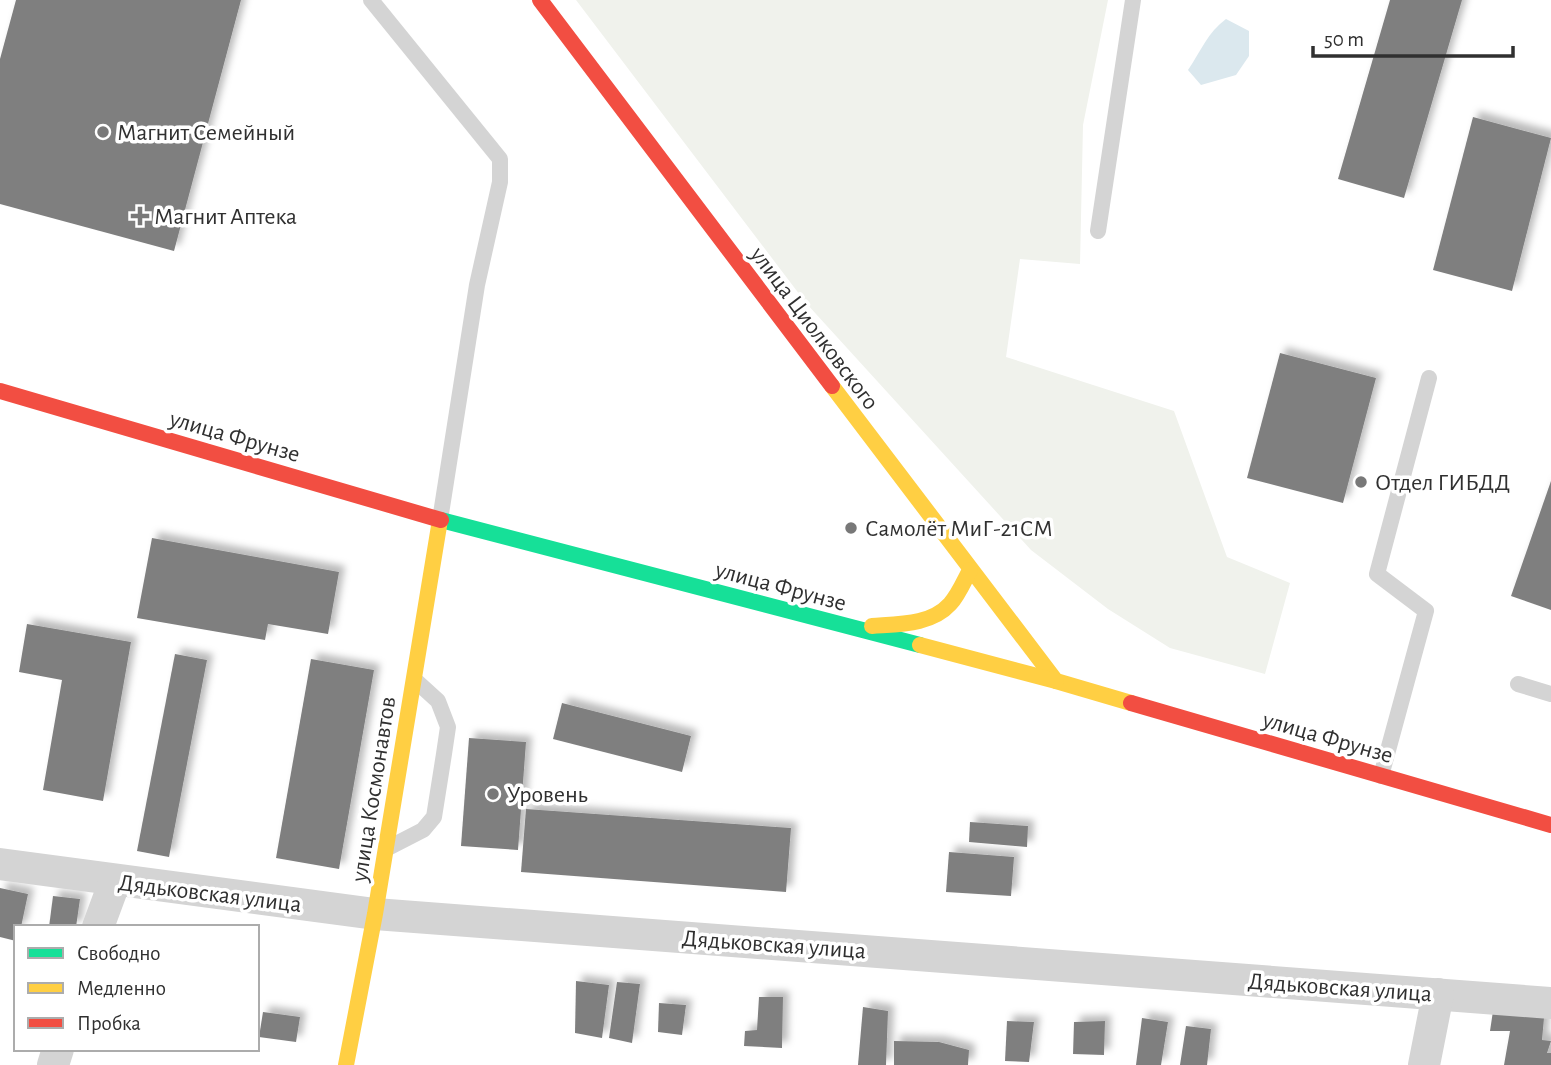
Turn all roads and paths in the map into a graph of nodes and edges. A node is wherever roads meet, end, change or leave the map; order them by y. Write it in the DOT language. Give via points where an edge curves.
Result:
graph roads {
  1 [pos="372,0"];
  2 [pos="540,0"];
  3 [pos="1133,0"];
  4 [pos="1098,231"];
  5 [pos="1429,378"];
  6 [pos="0,391"];
  7 [pos="440,520"];
  8 [pos="970,570"];
  9 [pos="845,627"];
  10 [pos="414,679"];
  11 [pos="1056,681"];
  12 [pos="1518,684"];
  13 [pos="1551,694"];
  14 [pos="1381,776"];
  15 [pos="1551,825"];
  16 [pos="386,849"];
  17 [pos="0,864"];
  18 [pos="115,881"];
  19 [pos="375,914"];
  20 [pos="99,925"];
  21 [pos="1438,994"];
  22 [pos="1551,1003"];
  23 [pos="346,1065"];
  24 [pos="1424,1065"];
  1 -- 7 [label="lane" via="500,159 500,182 477,285"];
  2 -- 8 [label="main road, улица Циолковского"];
  3 -- 4 [label="lane"];
  5 -- 14 [label="lane" via="1377,574 1426,611"];
  6 -- 7 [label="main road, улица Фрунзе"];
  7 -- 9 [label="main road, улица Фрунзе"];
  7 -- 10 [label="main road, улица Космонавтов"];
  8 -- 9 [label="main road" via="950,604 934,617 904,624"];
  8 -- 11 [label="main road, улица Циолковского"];
  9 -- 11 [label="main road, улица Фрунзе"];
  10 -- 16 [label="main road, улица Космонавтов"];
  10 -- 16 [label="lane" via="438,701 448,727 434,817 423,830"];
  11 -- 14 [label="main road, улица Фрунзе"];
  12 -- 13 [label="lane"];
  14 -- 15 [label="main road, улица Фрунзе"];
  16 -- 19 [label="main road, улица Космонавтов"];
  17 -- 18 [label="street, Дядьковская улица"];
  18 -- 19 [label="street, Дядьковская улица"];
  18 -- 20 [label="street"];
  19 -- 21 [label="street, Дядьковская улица"];
  19 -- 23 [label="main road, улица Космонавтов"];
  21 -- 22 [label="street, Дядьковская улица"];
  21 -- 24 [label="street"];
}
